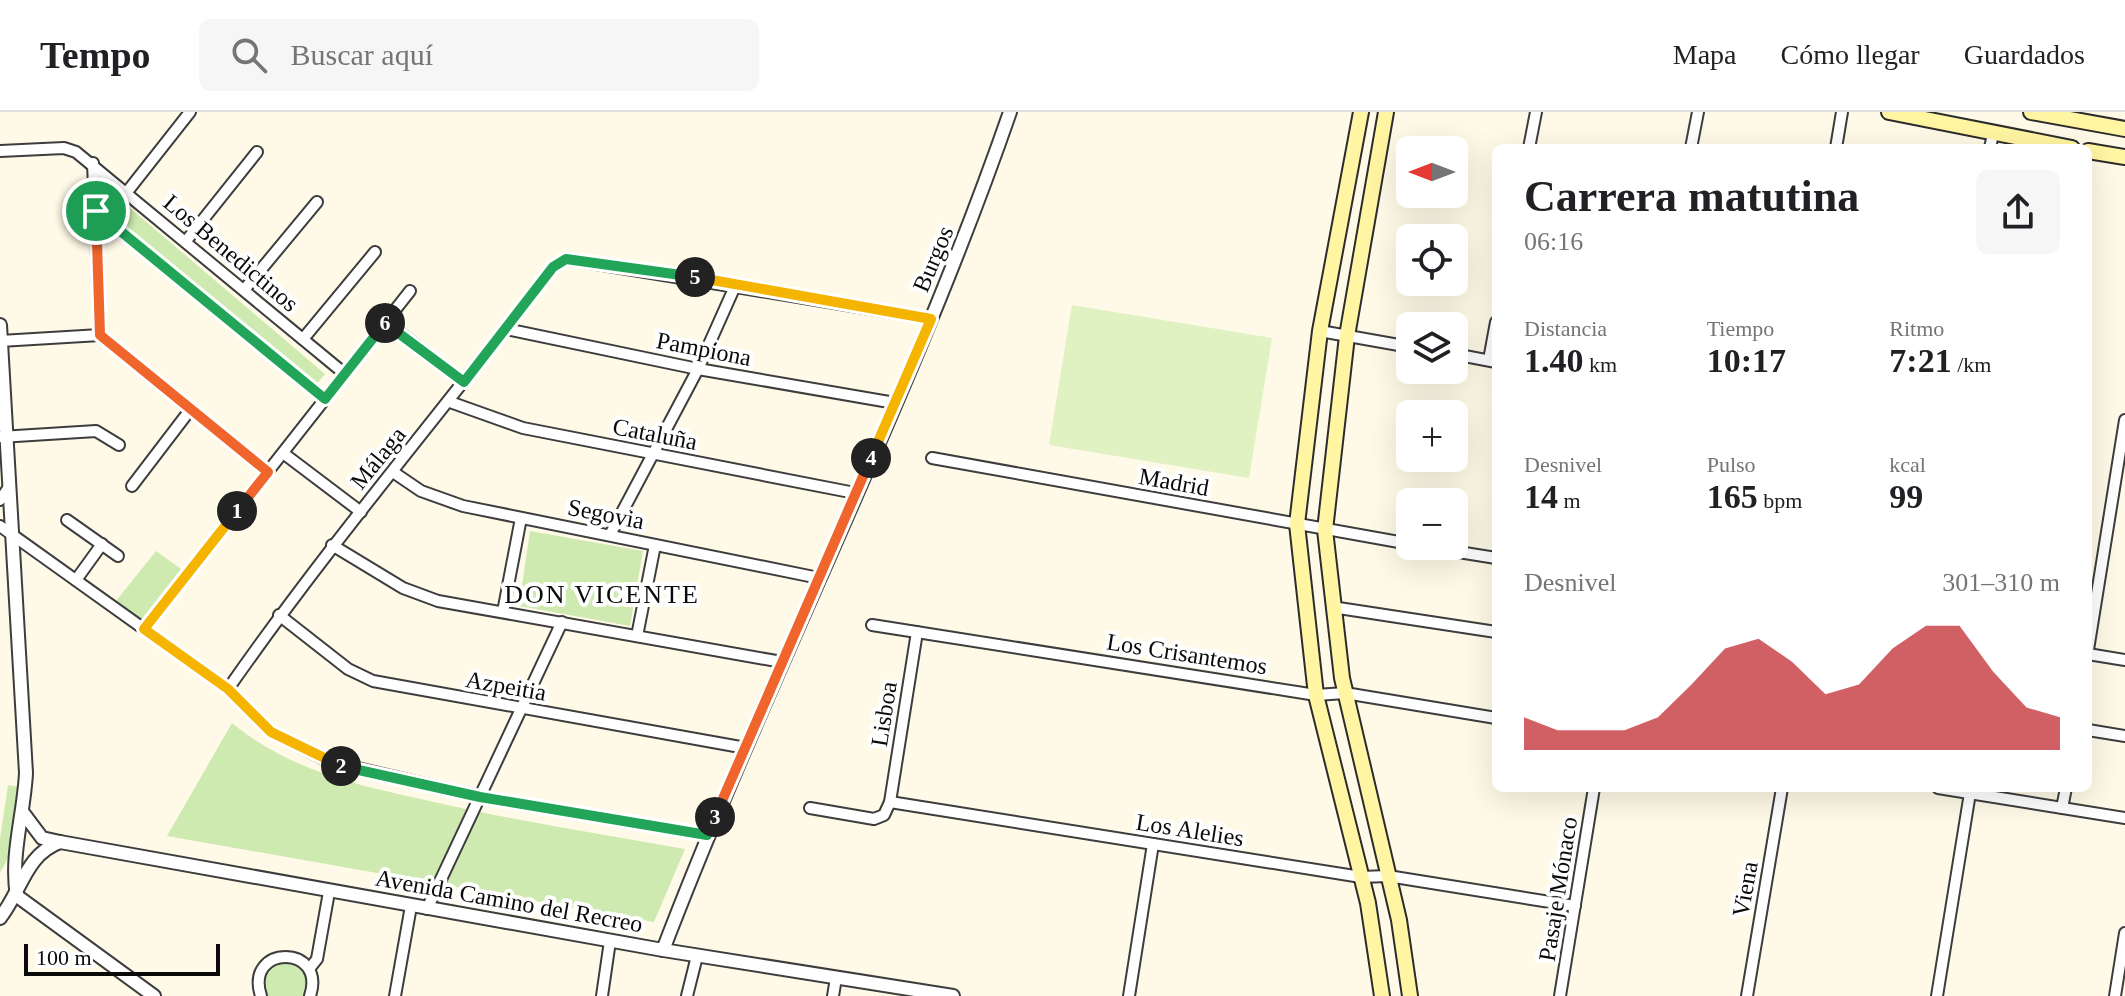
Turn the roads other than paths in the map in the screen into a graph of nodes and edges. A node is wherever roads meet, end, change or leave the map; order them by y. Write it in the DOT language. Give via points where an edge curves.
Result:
graph roads {
  1 [pos="190,112"];
  2 [pos="1010,112"];
  3 [pos="1361,112"];
  4 [pos="1386,112"];
  5 [pos="1536,112"];
  6 [pos="1698,112"];
  7 [pos="1842,112"];
  8 [pos="1889,112"];
  9 [pos="2031,112"];
  10 [pos="2125,129"];
  11 [pos="1992,141"];
  12 [pos="1530,144"];
  13 [pos="1692,144"];
  14 [pos="1837,144"];
  15 [pos="2026,144"];
  16 [pos="0,151"];
  17 [pos="257,152"];
  18 [pos="2092,152"];
  19 [pos="2125,157"];
  20 [pos="93,163"];
  21 [pos="127,192"];
  22 [pos="317,202"];
  23 [pos="96,211"];
  24 [pos="186,241"];
  25 [pos="375,252"];
  26 [pos="736,284"];
  27 [pos="244,290"];
  28 [pos="410,291"];
  29 [pos="931,319"];
  30 [pos="386,322"];
  31 [pos="0,325"];
  32 [pos="506,329"];
  33 [pos="1320,331"];
  34 [pos="100,335"];
  35 [pos="1347,336"];
  36 [pos="303,339"];
  37 [pos="0,341"];
  38 [pos="1396,345"];
  39 [pos="1468,357"];
  40 [pos="1492,361"];
  41 [pos="698,369"];
  42 [pos="345,374"];
  43 [pos="464,382"];
  44 [pos="325,399"];
  45 [pos="450,402"];
  46 [pos="895,403"];
  47 [pos="190,410"];
  48 [pos="2125,420"];
  49 [pos="3,437"];
  50 [pos="119,445"];
  51 [pos="283,453"];
  52 [pos="651,454"];
  53 [pos="932,458"];
  54 [pos="268,472"];
  55 [pos="393,472"];
  56 [pos="132,486"];
  57 [pos="9,487"];
  58 [pos="855,493"];
  59 [pos="0,500"];
  60 [pos="361,512"];
  61 [pos="521,518"];
  62 [pos="67,520"];
  63 [pos="1297,524"];
  64 [pos="0,526"];
  65 [pos="1325,530"];
  66 [pos="12,534"];
  67 [pos="610,535"];
  68 [pos="1396,542"];
  69 [pos="102,544"];
  70 [pos="332,545"];
  71 [pos="655,545"];
  72 [pos="1468,554"];
  73 [pos="118,556"];
  74 [pos="1492,557"];
  75 [pos="819,578"];
  76 [pos="76,580"];
  77 [pos="1332,607"];
  78 [pos="503,612"];
  79 [pos="279,615"];
  80 [pos="562,622"];
  81 [pos="872,625"];
  82 [pos="2092,627"];
  83 [pos="144,629"];
  84 [pos="1492,631"];
  85 [pos="917,632"];
  86 [pos="637,636"];
  87 [pos="2092,653"];
  88 [pos="2125,660"];
  89 [pos="782,662"];
  90 [pos="228,689"];
  91 [pos="1345,693"];
  92 [pos="1316,695"];
  93 [pos="522,709"];
  94 [pos="1492,717"];
  95 [pos="2092,731"];
  96 [pos="2125,736"];
  97 [pos="746,748"];
  98 [pos="1593,792"];
  99 [pos="1781,792"];
  100 [pos="1964,792"];
  101 [pos="2065,792"];
  102 [pos="1970,793"];
  103 [pos="480,797"];
  104 [pos="890,802"];
  105 [pos="810,808"];
  106 [pos="2062,808"];
  107 [pos="24,814"];
  108 [pos="2125,818"];
  109 [pos="707,835"];
  110 [pos="60,842"];
  111 [pos="1153,844"];
  112 [pos="40,851"];
  113 [pos="1388,876"];
  114 [pos="1361,877"];
  115 [pos="329,892"];
  116 [pos="17,896"];
  117 [pos="411,906"];
  118 [pos="1575,906"];
  119 [pos="427,909"];
  120 [pos="0,918"];
  121 [pos="2125,933"];
  122 [pos="610,941"];
  123 [pos="663,950"];
  124 [pos="697,956"];
  125 [pos="309,969"];
  126 [pos="836,978"];
  127 [pos="260,995"];
  128 [pos="154,996"];
  129 [pos="310,996"];
  130 [pos="395,996"];
  131 [pos="602,996"];
  132 [pos="687,996"];
  133 [pos="833,996"];
  134 [pos="953,996"];
  135 [pos="1129,996"];
  136 [pos="1382,996"];
  137 [pos="1410,996"];
  138 [pos="1560,996"];
  139 [pos="1747,996"];
  140 [pos="1937,996"];
  141 [pos="2115,996"];
  1 -- 21 [label="street"];
  2 -- 29 [label="street, Burgos" via="973,221"];
  3 -- 33 [label="main road"];
  4 -- 35 [label="main road"];
  5 -- 12 [label="street"];
  6 -- 13 [label="street"];
  7 -- 14 [label="street"];
  8 -- 11 [label="main road"];
  9 -- 10 [label="main road"];
  11 -- 15 [label="main road"];
  16 -- 20 [label="street, Los Benedictinos" via="64,148"];
  17 -- 24 [label="street"];
  18 -- 19 [label="main road"];
  20 -- 21 [label="street, Los Benedictinos"];
  20 -- 23 [label="street"];
  21 -- 24 [label="street, Los Benedictinos"];
  22 -- 27 [label="street"];
  23 -- 34 [label="street"];
  23 -- 44 [label="street"];
  24 -- 27 [label="street, Los Benedictinos"];
  25 -- 36 [label="street"];
  26 -- 29 [label="street"];
  26 -- 32 [label="street, Málaga" via="566,259 553,267"];
  26 -- 41 [label="street"];
  27 -- 36 [label="street, Los Benedictinos"];
  28 -- 30 [label="street"];
  29 -- 46 [label="street, Burgos"];
  30 -- 42 [label="street"];
  30 -- 43 [label="street"];
  31 -- 37 [label="street"];
  32 -- 41 [label="street, Pampiona"];
  32 -- 43 [label="street, Málaga"];
  33 -- 35 [label="street"];
  33 -- 63 [label="main road"];
  34 -- 37 [label="street"];
  34 -- 47 [label="street"];
  35 -- 38 [label="street"];
  35 -- 65 [label="main road"];
  36 -- 42 [label="street, Los Benedictinos"];
  37 -- 49 [label="street"];
  39 -- 40 [label="street"];
  41 -- 46 [label="street, Pampiona"];
  41 -- 52 [label="street"];
  42 -- 44 [label="street"];
  43 -- 45 [label="street, Málaga"];
  44 -- 51 [label="street"];
  45 -- 52 [label="street, Cataluña" via="523,428"];
  45 -- 55 [label="street, Málaga"];
  46 -- 58 [label="street, Burgos"];
  47 -- 54 [label="street"];
  47 -- 56 [label="street"];
  48 -- 82 [label="street"];
  49 -- 50 [label="street" via="96,431"];
  49 -- 57 [label="street"];
  51 -- 54 [label="street"];
  51 -- 60 [label="street"];
  52 -- 58 [label="street, Cataluña"];
  52 -- 67 [label="street"];
  53 -- 63 [label="street, Madrid"];
  54 -- 83 [label="street"];
  55 -- 60 [label="street, Málaga"];
  55 -- 61 [label="street, Segovia" via="448,503"];
  57 -- 59 [label="street"];
  57 -- 66 [label="street"];
  58 -- 75 [label="street, Burgos"];
  60 -- 70 [label="street, Málaga"];
  61 -- 67 [label="street, Segovia"];
  61 -- 78 [label="street"];
  62 -- 69 [label="street"];
  63 -- 65 [label="street, Madrid"];
  63 -- 92 [label="main road"];
  64 -- 66 [label="street"];
  65 -- 68 [label="street, Madrid"];
  65 -- 77 [label="main road"];
  66 -- 76 [label="street"];
  66 -- 107 [label="street"];
  67 -- 71 [label="street, Segovia"];
  69 -- 73 [label="street"];
  69 -- 76 [label="street"];
  70 -- 78 [label="street" via="420,595"];
  70 -- 79 [label="street, Málaga"];
  71 -- 75 [label="street, Segovia"];
  71 -- 86 [label="street"];
  72 -- 74 [label="street"];
  75 -- 89 [label="street, Burgos"];
  76 -- 83 [label="street"];
  77 -- 84 [label="street"];
  77 -- 91 [label="main road"];
  78 -- 80 [label="street"];
  79 -- 90 [label="street, Málaga"];
  79 -- 93 [label="street, Azpeitia" via="348,669 373,681"];
  80 -- 86 [label="street"];
  80 -- 93 [label="street"];
  81 -- 85 [label="street, Los Crisantemos"];
  83 -- 90 [label="street"];
  85 -- 92 [label="street, Los Crisantemos"];
  85 -- 104 [label="street, Lisboa"];
  86 -- 89 [label="street"];
  87 -- 88 [label="street"];
  89 -- 97 [label="street, Burgos"];
  90 -- 103 [label="street" via="271,732 328,761"];
  91 -- 92 [label="street, Los Crisantemos"];
  91 -- 94 [label="street, Los Crisantemos"];
  91 -- 113 [label="main road"];
  92 -- 114 [label="main road"];
  93 -- 97 [label="street, Azpeitia"];
  93 -- 103 [label="street"];
  95 -- 96 [label="street"];
  97 -- 109 [label="street, Burgos"];
  98 -- 118 [label="street, Pasaje Mónaco"];
  99 -- 139 [label="street, Viena"];
  100 -- 102 [label="street"];
  101 -- 106 [label="street"];
  102 -- 106 [label="street"];
  102 -- 140 [label="street"];
  103 -- 109 [label="street"];
  103 -- 119 [label="street"];
  104 -- 105 [label="street" via="884,815 874,819"];
  104 -- 111 [label="street, Los Alelies"];
  106 -- 108 [label="street"];
  107 -- 110 [label="street, Avenida Camino del Recreo" via="42,838"];
  107 -- 112 [label="street" via="27,837"];
  107 -- 116 [label="street" via="13,871"];
  109 -- 123 [label="street, Burgos"];
  110 -- 112 [label="street"];
  110 -- 115 [label="street, Avenida Camino del Recreo"];
  111 -- 114 [label="street, Los Alelies"];
  111 -- 135 [label="street"];
  112 -- 116 [label="street"];
  113 -- 114 [label="street, Los Alelies"];
  113 -- 118 [label="street, Los Alelies"];
  113 -- 137 [label="main road"];
  114 -- 136 [label="main road"];
  115 -- 117 [label="street, Avenida Camino del Recreo"];
  115 -- 125 [label="street" via="317,959"];
  116 -- 120 [label="street"];
  116 -- 128 [label="street"];
  117 -- 119 [label="street, Avenida Camino del Recreo"];
  117 -- 130 [label="street"];
  118 -- 138 [label="street, Pasaje Mónaco"];
  119 -- 122 [label="street, Avenida Camino del Recreo"];
  121 -- 141 [label="street"];
  122 -- 123 [label="street, Avenida Camino del Recreo"];
  122 -- 131 [label="street"];
  123 -- 124 [label="street, Avenida Camino del Recreo"];
  124 -- 126 [label="street, Avenida Camino del Recreo"];
  124 -- 132 [label="street"];
  125 -- 127 [label="street" via="286,956 269,961 259,976"];
  125 -- 129 [label="street"];
  126 -- 133 [label="street"];
  126 -- 134 [label="street, Avenida Camino del Recreo"];
}
